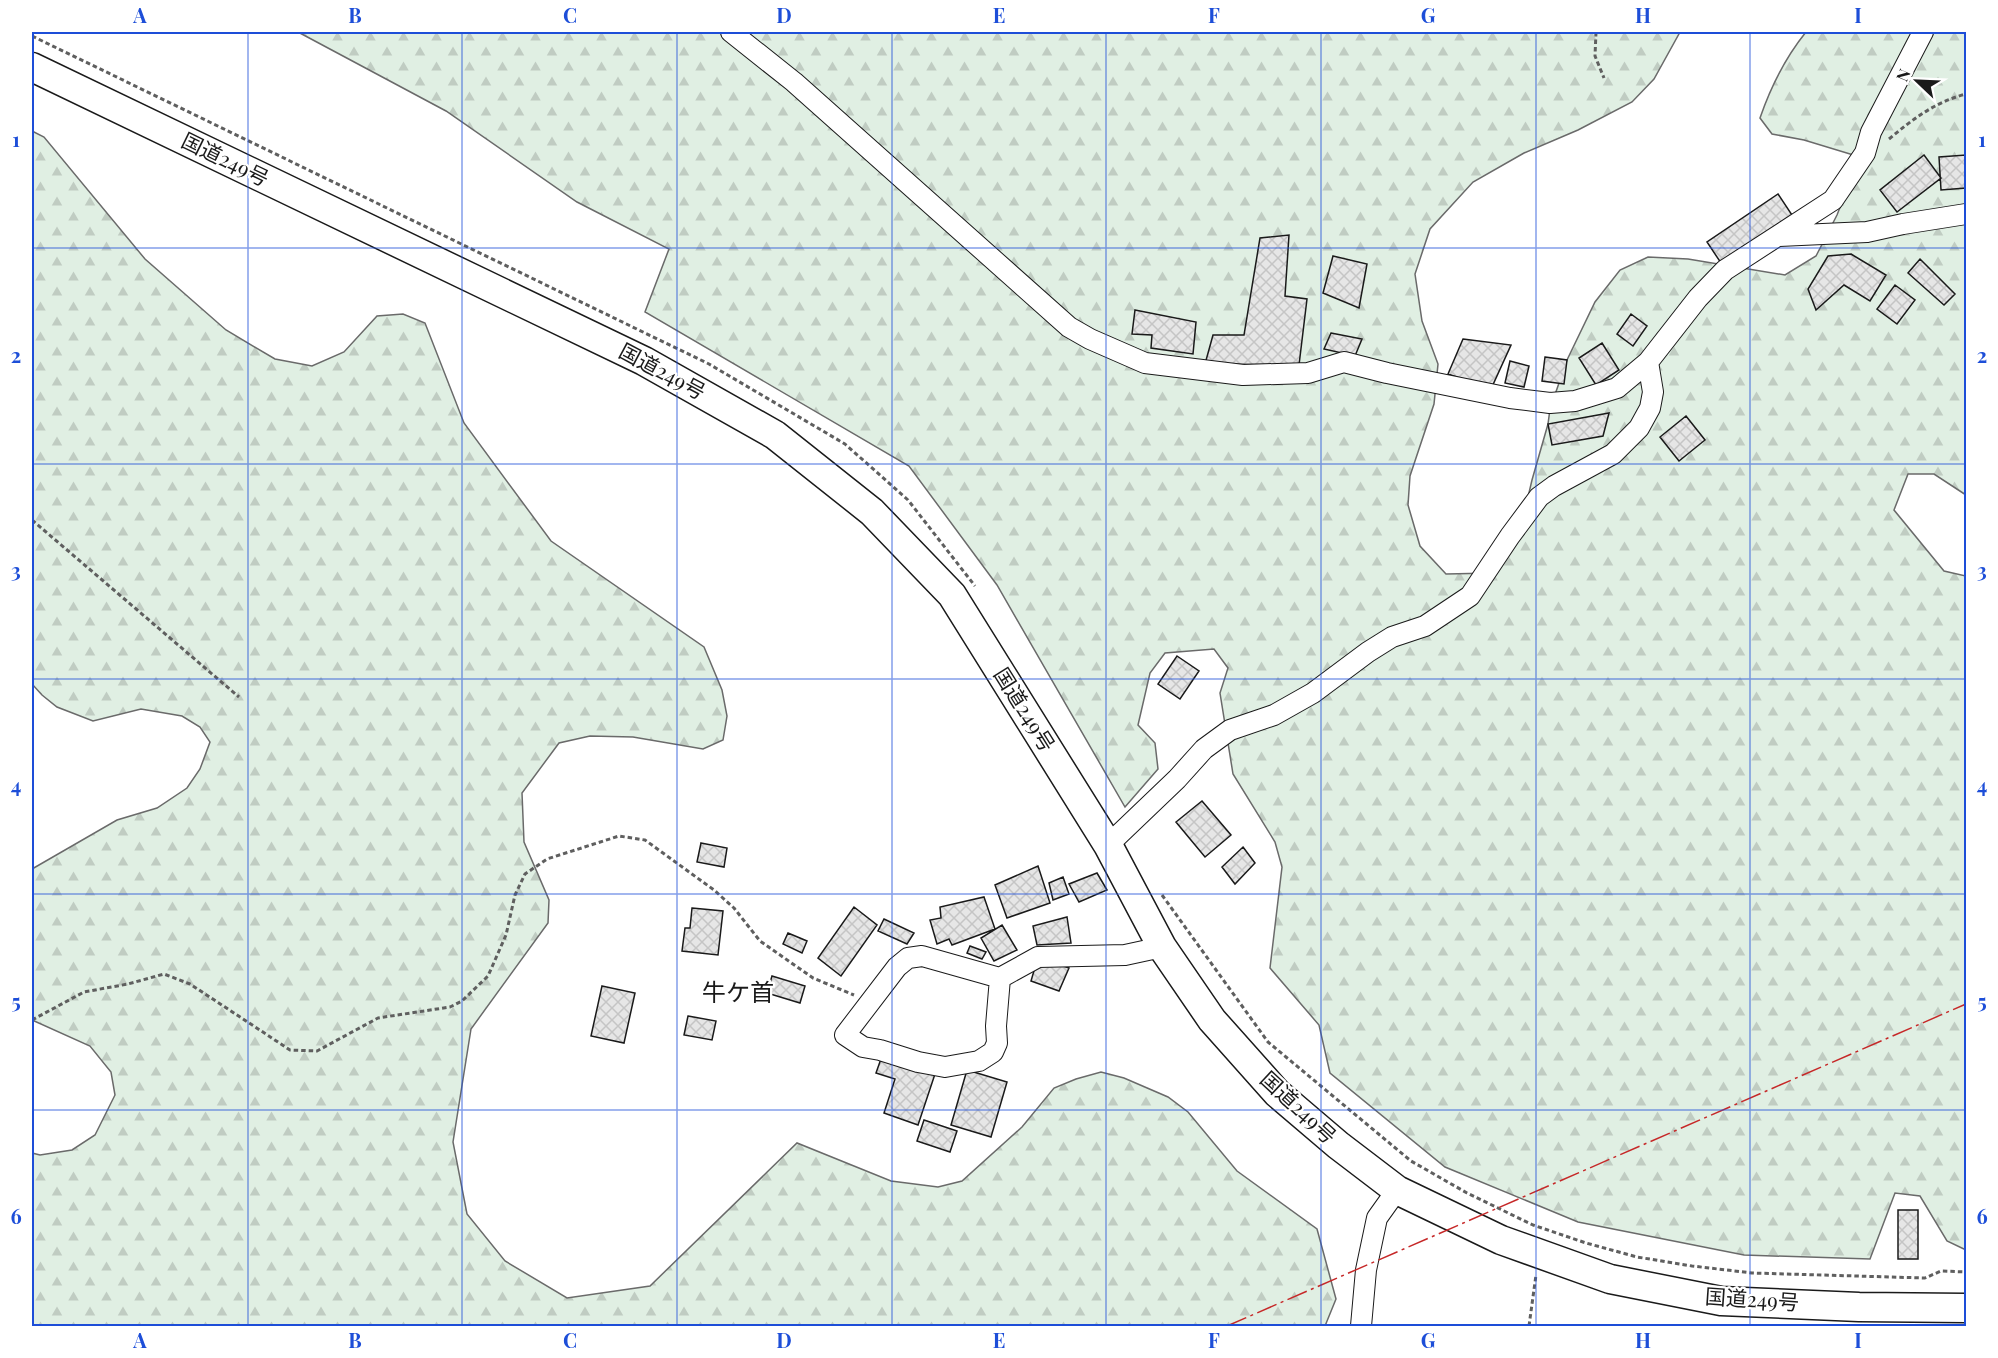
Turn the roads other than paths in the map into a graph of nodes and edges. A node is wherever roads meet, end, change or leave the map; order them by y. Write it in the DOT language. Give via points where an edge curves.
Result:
graph roads {
  1 [pos="731,32"];
  2 [pos="1923,32"];
  3 [pos="32,67"];
  4 [pos="1966,214"];
  5 [pos="1779,236"];
  6 [pos="1648,362"];
  7 [pos="1108,845"];
  8 [pos="1162,947"];
  9 [pos="1000,978"];
  10 [pos="1397,1190"];
  11 [pos="1966,1308"];
  12 [pos="1361,1326"];
  1 -- 6 [label="street" via="794,82 1069,327 1145,363 1243,375 1308,373 1344,362 1550,403 1575,401 1617,388"];
  2 -- 5 [label="street" via="1870,132 1865,153 1833,200"];
  3 -- 7 [label="highway, 国道249号" via="644,361 775,435 872,512 952,595"];
  4 -- 5 [label="street" via="1867,232"];
  5 -- 6 [label="street" via="1725,270"];
  6 -- 7 [label="street" via="1653,393 1639,428 1613,454 1539,497 1470,596 1425,626 1392,637 1313,693 1274,715 1230,730 1204,749"];
  7 -- 8 [label="highway, 国道249号"];
  8 -- 9 [label="street" via="1125,955 1038,957"];
  8 -- 10 [label="highway, 国道249号" via="1212,1020 1277,1093"];
  9 -- 9 [label="street" via="997,1043 993,1052 979,1061 945,1067 918,1062 863,1047 845,1035 908,958 922,956"];
  10 -- 11 [label="highway, 国道249号" via="1502,1240 1610,1279 1720,1301"];
  10 -- 12 [label="street" via="1377,1218 1366,1270"];
}
